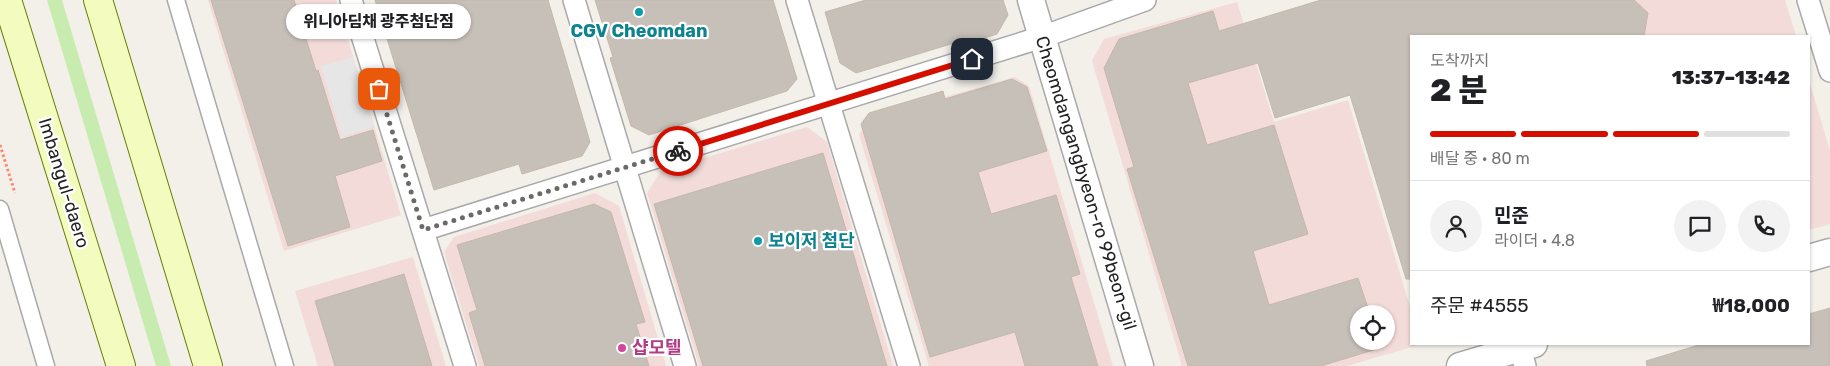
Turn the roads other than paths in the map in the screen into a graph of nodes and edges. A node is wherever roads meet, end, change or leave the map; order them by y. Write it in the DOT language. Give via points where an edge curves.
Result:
graph roads {
  1 [pos="7,0"];
  2 [pos="98,0"];
  3 [pos="176,0"];
  4 [pos="351,0"];
  5 [pos="574,0"];
  6 [pos="797,0"];
  7 [pos="1031,0"];
  8 [pos="1145,0"];
  9 [pos="1808,0"];
  10 [pos="1042,37"];
  11 [pos="1830,72"];
  12 [pos="830,104"];
  13 [pos="624,168"];
  14 [pos="0,209"];
  15 [pos="423,230"];
  16 [pos="1830,252"];
  17 [pos="1810,258"];
  18 [pos="1526,353"];
  19 [pos="46,366"];
  20 [pos="121,366"];
  21 [pos="208,366"];
  22 [pos="285,366"];
  23 [pos="465,366"];
  24 [pos="685,366"];
  25 [pos="909,366"];
  26 [pos="1140,366"];
  27 [pos="1460,366"];
  1 -- 20 [label="main road, Imbangul-daero"];
  2 -- 21 [label="main road"];
  3 -- 22 [label="street"];
  4 -- 15 [label="street"];
  5 -- 13 [label="street"];
  6 -- 12 [label="street"];
  7 -- 10 [label="street, Cheomdangangbyeon-ro 99beon-gil"];
  8 -- 10 [label="street"];
  9 -- 11 [label="street"];
  10 -- 12 [label="street"];
  10 -- 26 [label="street, Cheomdangangbyeon-ro 99beon-gil"];
  12 -- 13 [label="street"];
  12 -- 25 [label="street"];
  13 -- 15 [label="street"];
  13 -- 24 [label="street"];
  14 -- 19 [label="street"];
  15 -- 23 [label="street"];
  16 -- 17 [label="street"];
  18 -- 27 [label="street"];
}
